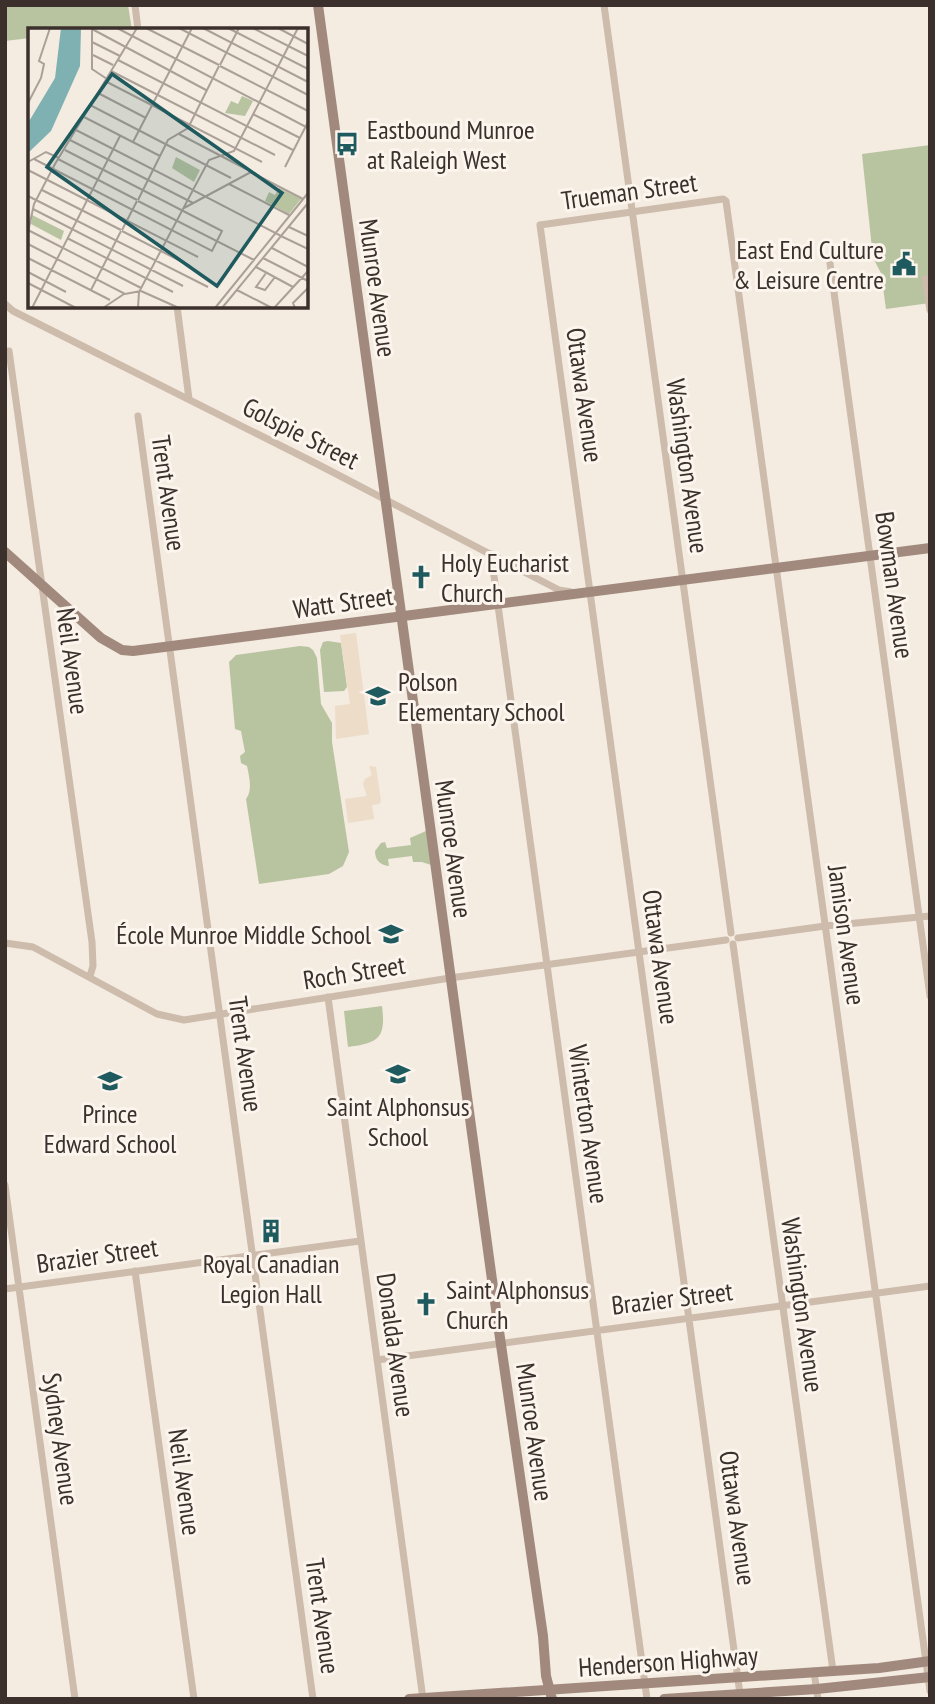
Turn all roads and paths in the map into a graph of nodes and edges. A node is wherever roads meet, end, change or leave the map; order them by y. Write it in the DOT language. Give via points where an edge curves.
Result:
graph roads {
  1 [pos="135,5"];
  2 [pos="318,5"];
  3 [pos="604,5"];
  4 [pos="138,28"];
  5 [pos="723,199"];
  6 [pos="631,212"];
  7 [pos="540,225"];
  8 [pos="830,263"];
  9 [pos="925,279"];
  10 [pos="5,304"];
  11 [pos="177,308"];
  12 [pos="930,310"];
  13 [pos="9,351"];
  14 [pos="189,399"];
  15 [pos="138,416"];
  16 [pos="386,500"];
  17 [pos="930,548"];
  18 [pos="5,552"];
  19 [pos="491,554"];
  20 [pos="870,556"];
  21 [pos="776,568"];
  22 [pos="683,580"];
  23 [pos="42,586"];
  24 [pos="590,592"];
  25 [pos="579,593"];
  26 [pos="497,604"];
  27 [pos="403,615"];
  28 [pos="169,647"];
  29 [pos="930,916"];
  30 [pos="919,918"];
  31 [pos="825,926"];
  32 [pos="732,939"];
  33 [pos="5,943"];
  34 [pos="639,952"];
  35 [pos="547,965"];
  36 [pos="90,976"];
  37 [pos="450,978"];
  38 [pos="930,996"];
  39 [pos="328,998"];
  40 [pos="220,1015"];
  41 [pos="5,1185"];
  42 [pos="360,1241"];
  43 [pos="252,1255"];
  44 [pos="135,1271"];
  45 [pos="930,1286"];
  46 [pos="19,1287"];
  47 [pos="5,1289"];
  48 [pos="875,1293"];
  49 [pos="782,1305"];
  50 [pos="690,1317"];
  51 [pos="596,1329"];
  52 [pos="501,1344"];
  53 [pos="377,1360"];
  54 [pos="928,1662"];
  55 [pos="833,1671"];
  56 [pos="814,1672"];
  57 [pos="739,1677"];
  58 [pos="929,1677"];
  59 [pos="644,1684"];
  60 [pos="930,1691"];
  61 [pos="551,1694"];
  62 [pos="740,1694"];
  63 [pos="817,1694"];
  64 [pos="423,1698"];
  65 [pos="75,1699"];
  66 [pos="194,1699"];
  67 [pos="313,1699"];
  68 [pos="409,1699"];
  69 [pos="647,1699"];
  70 [pos="664,1699"];
  1 -- 4 [label="street"];
  2 -- 16 [label="main road, Munroe Avenue"];
  3 -- 6 [label="street, Washington Avenue"];
  5 -- 6 [label="street, Trueman Street"];
  5 -- 21 [label="street, Jamison Avenue"];
  6 -- 7 [label="street, Trueman Street"];
  6 -- 22 [label="street, Washington Avenue"];
  7 -- 24 [label="street, Ottawa Avenue"];
  8 -- 20 [label="street, Bowman Avenue"];
  9 -- 12 [label="street"];
  10 -- 14 [label="street, Golspie Street"];
  11 -- 14 [label="street"];
  13 -- 23 [label="street, Neil Avenue"];
  14 -- 16 [label="street, Golspie Street"];
  15 -- 28 [label="street, Trent Avenue"];
  16 -- 19 [label="street, Golspie Street"];
  16 -- 27 [label="main road, Munroe Avenue"];
  17 -- 20 [label="main road, Watt Street"];
  18 -- 23 [label="main road, Watt Street"];
  19 -- 25 [label="street, Golspie Street" via="559,590"];
  19 -- 26 [label="street, Winterton Avenue"];
  20 -- 21 [label="main road, Watt Street"];
  20 -- 30 [label="street, Bowman Avenue"];
  21 -- 22 [label="main road, Watt Street"];
  21 -- 31 [label="street, Jamison Avenue"];
  22 -- 24 [label="main road, Watt Street"];
  22 -- 32 [label="street, Washington Avenue"];
  23 -- 28 [label="main road, Watt Street" via="112,646 134,651"];
  23 -- 36 [label="street, Neil Avenue" via="92,942"];
  24 -- 25 [label="main road, Watt Street"];
  24 -- 34 [label="street, Ottawa Avenue"];
  25 -- 26 [label="main road, Watt Street"];
  26 -- 27 [label="main road, Watt Street"];
  26 -- 35 [label="street, Winterton Avenue"];
  27 -- 28 [label="main road, Watt Street"];
  27 -- 37 [label="main road, Munroe Avenue"];
  28 -- 40 [label="street, Trent Avenue"];
  29 -- 30 [label="street, Roch Street"];
  30 -- 31 [label="street, Roch Street"];
  30 -- 38 [label="street, Bowman Avenue"];
  31 -- 32 [label="street, Roch Street"];
  31 -- 48 [label="street, Jamison Avenue"];
  32 -- 34 [label="street, Roch Street"];
  32 -- 49 [label="street, Washington Avenue"];
  33 -- 36 [label="street, Roch Street" via="33,947"];
  34 -- 35 [label="street, Roch Street"];
  34 -- 50 [label="street, Ottawa Avenue"];
  35 -- 37 [label="street, Roch Street"];
  35 -- 51 [label="street, Winterton Avenue"];
  36 -- 40 [label="street, Roch Street" via="157,1014 184,1020"];
  37 -- 39 [label="street, Roch Street"];
  37 -- 52 [label="main road, Munroe Avenue"];
  39 -- 40 [label="street, Roch Street"];
  39 -- 42 [label="street, Donalda Avenue"];
  40 -- 43 [label="street, Trent Avenue"];
  41 -- 46 [label="street, Sydney Avenue"];
  42 -- 43 [label="street, Brazier Street"];
  42 -- 53 [label="street, Donalda Avenue"];
  43 -- 44 [label="street, Brazier Street"];
  43 -- 67 [label="street, Trent Avenue"];
  44 -- 46 [label="street, Brazier Street"];
  44 -- 66 [label="street, Neil Avenue"];
  45 -- 48 [label="street, Brazier Street"];
  46 -- 47 [label="street, Brazier Street"];
  46 -- 65 [label="street, Sydney Avenue"];
  48 -- 49 [label="street, Brazier Street"];
  48 -- 54 [label="street, Jamison Avenue"];
  49 -- 50 [label="street, Brazier Street"];
  49 -- 55 [label="street, Washington Avenue"];
  50 -- 51 [label="street, Brazier Street"];
  50 -- 57 [label="street, Ottawa Avenue"];
  51 -- 52 [label="street, Brazier Street"];
  51 -- 59 [label="street, Winterton Avenue"];
  52 -- 53 [label="street, Brazier Street"];
  52 -- 61 [label="main road, Munroe Avenue"];
  53 -- 64 [label="street, Donalda Avenue"];
  54 -- 55 [label="main road, Henderson Highway"];
  54 -- 58 [label="street, Jamison Avenue"];
  55 -- 56 [label="main road, Henderson Highway"];
  56 -- 57 [label="main road, Henderson Highway"];
  56 -- 63 [label="street"];
  57 -- 59 [label="main road, Henderson Highway"];
  57 -- 62 [label="street, Ottawa Avenue"];
  58 -- 60 [label="street, Jamison Avenue"];
  58 -- 63 [label="main road, Henderson Highway"];
  59 -- 61 [label="main road, Henderson Highway"];
  59 -- 69 [label="street, Winterton Avenue"];
  61 -- 64 [label="main road, Henderson Highway"];
  62 -- 63 [label="main road, Henderson Highway"];
  62 -- 70 [label="main road, Henderson Highway"];
  64 -- 68 [label="main road, Henderson Highway"];
}
